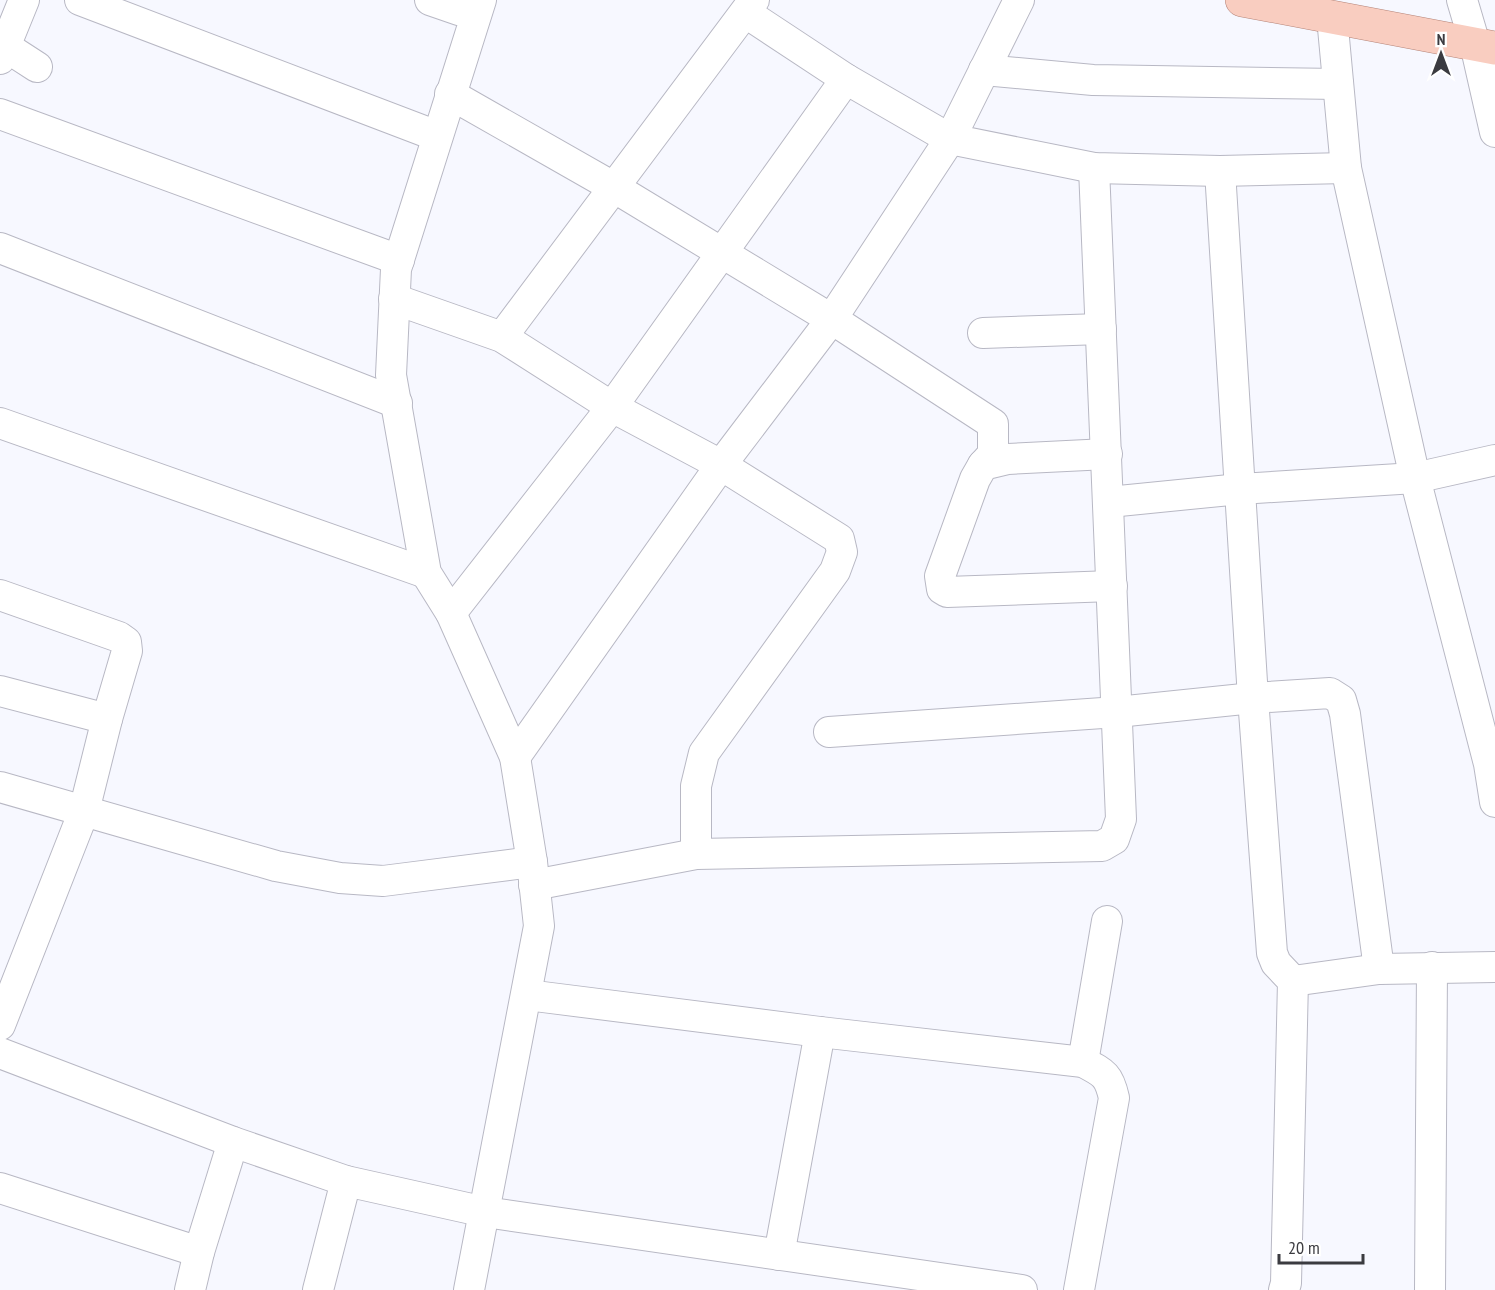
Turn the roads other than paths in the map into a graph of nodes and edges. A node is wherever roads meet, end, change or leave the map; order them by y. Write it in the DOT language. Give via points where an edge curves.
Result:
graph roads {
  1 [pos="24,0"];
  2 [pos="80,0"];
  3 [pos="430,0"];
  4 [pos="1019,0"];
  5 [pos="1242,0"];
  6 [pos="1462,0"];
  7 [pos="470,5"];
  8 [pos="750,6"];
  9 [pos="1332,17"];
  10 [pos="1485,46"];
  11 [pos="2,49"];
  12 [pos="37,67"];
  13 [pos="984,70"];
  14 [pos="846,80"];
  15 [pos="1338,84"];
  16 [pos="450,94"];
  17 [pos="0,114"];
  18 [pos="1495,132"];
  19 [pos="437,136"];
  20 [pos="950,139"];
  21 [pos="1094,168"];
  22 [pos="1346,168"];
  23 [pos="1220,171"];
  24 [pos="615,188"];
  25 [pos="0,248"];
  26 [pos="723,253"];
  27 [pos="399,260"];
  28 [pos="394,299"];
  29 [pos="831,320"];
  30 [pos="1101,329"];
  31 [pos="983,333"];
  32 [pos="502,337"];
  33 [pos="396,403"];
  34 [pos="612,408"];
  35 [pos="0,423"];
  36 [pos="1107,454"];
  37 [pos="1495,460"];
  38 [pos="721,465"];
  39 [pos="983,465"];
  40 [pos="1415,478"];
  41 [pos="1240,489"];
  42 [pos="1109,502"];
  43 [pos="426,573"];
  44 [pos="1112,586"];
  45 [pos="0,595"];
  46 [pos="451,614"];
  47 [pos="0,691"];
  48 [pos="1253,698"];
  49 [pos="1117,712"];
  50 [pos="107,719"];
  51 [pos="829,732"];
  52 [pos="515,758"];
  53 [pos="1492,763"];
  54 [pos="0,787"];
  55 [pos="1495,802"];
  56 [pos="84,811"];
  57 [pos="696,854"];
  58 [pos="533,874"];
  59 [pos="1107,921"];
  60 [pos="1432,967"];
  61 [pos="1495,967"];
  62 [pos="1379,969"];
  63 [pos="1293,981"];
  64 [pos="526,995"];
  65 [pos="0,1025"];
  66 [pos="820,1032"];
  67 [pos="0,1053"];
  68 [pos="1083,1062"];
  69 [pos="233,1142"];
  70 [pos="346,1181"];
  71 [pos="0,1188"];
  72 [pos="485,1212"];
  73 [pos="199,1252"];
  74 [pos="779,1255"];
  75 [pos="190,1290"];
  76 [pos="318,1290"];
  77 [pos="469,1290"];
  78 [pos="1022,1290"];
  79 [pos="1079,1290"];
  80 [pos="1284,1290"];
  81 [pos="1430,1290"];
  1 -- 11 [label="street"];
  2 -- 19 [label="street"];
  3 -- 7 [label="street"];
  4 -- 13 [label="street"];
  5 -- 9 [label="main road"];
  6 -- 10 [label="street"];
  7 -- 16 [label="street"];
  8 -- 14 [label="street"];
  8 -- 24 [label="street"];
  9 -- 10 [label="main road"];
  9 -- 15 [label="street"];
  10 -- 18 [label="street"];
  11 -- 12 [label="street"];
  13 -- 15 [label="street" via="1093,80"];
  13 -- 20 [label="street"];
  14 -- 20 [label="street"];
  14 -- 26 [label="street"];
  15 -- 22 [label="street"];
  16 -- 19 [label="street"];
  16 -- 24 [label="street"];
  17 -- 27 [label="street"];
  19 -- 27 [label="street"];
  20 -- 21 [label="street"];
  20 -- 29 [label="street"];
  21 -- 23 [label="street"];
  21 -- 30 [label="street"];
  22 -- 23 [label="street"];
  22 -- 40 [label="street"];
  23 -- 41 [label="street"];
  24 -- 26 [label="street"];
  24 -- 32 [label="street"];
  25 -- 33 [label="street"];
  26 -- 29 [label="street"];
  26 -- 34 [label="street"];
  27 -- 28 [label="street"];
  28 -- 32 [label="street"];
  28 -- 33 [label="street" via="391,375"];
  29 -- 38 [label="street"];
  29 -- 39 [label="street" via="993,424 993,454"];
  30 -- 31 [label="street"];
  30 -- 36 [label="street"];
  32 -- 34 [label="street"];
  33 -- 43 [label="street"];
  34 -- 38 [label="street"];
  34 -- 46 [label="street"];
  35 -- 43 [label="street"];
  36 -- 39 [label="street" via="1008,459"];
  36 -- 42 [label="street"];
  37 -- 40 [label="street"];
  38 -- 52 [label="street"];
  38 -- 57 [label="street" via="840,539 842,552 835,571 704,753 696,786"];
  39 -- 44 [label="street" via="940,576 942,589 947,592"];
  40 -- 41 [label="street"];
  40 -- 53 [label="street"];
  41 -- 42 [label="street"];
  41 -- 48 [label="street"];
  42 -- 44 [label="street"];
  43 -- 46 [label="street"];
  44 -- 49 [label="street"];
  45 -- 50 [label="street" via="126,642 127,651"];
  46 -- 52 [label="street"];
  47 -- 50 [label="street"];
  48 -- 49 [label="street"];
  48 -- 62 [label="street" via="1330,693 1341,700"];
  48 -- 63 [label="street" via="1272,953"];
  49 -- 51 [label="street"];
  49 -- 57 [label="street" via="1121,819 1114,838 1102,846"];
  50 -- 56 [label="street"];
  52 -- 58 [label="street"];
  53 -- 55 [label="street"];
  54 -- 56 [label="street"];
  56 -- 58 [label="street" via="276,867 340,878 383,881"];
  56 -- 65 [label="street"];
  57 -- 58 [label="street"];
  58 -- 64 [label="street" via="539,926"];
  59 -- 68 [label="street"];
  60 -- 61 [label="street"];
  60 -- 62 [label="street"];
  60 -- 81 [label="street"];
  62 -- 63 [label="street"];
  63 -- 80 [label="street"];
  64 -- 66 [label="street"];
  64 -- 72 [label="street"];
  66 -- 68 [label="street"];
  66 -- 74 [label="street"];
  67 -- 69 [label="street"];
  68 -- 79 [label="street" via="1110,1080 1114,1098"];
  69 -- 70 [label="street"];
  69 -- 73 [label="street"];
  70 -- 72 [label="street"];
  70 -- 76 [label="street"];
  71 -- 73 [label="street"];
  72 -- 74 [label="street"];
  72 -- 77 [label="street"];
  73 -- 75 [label="street"];
  74 -- 78 [label="street"];
}
